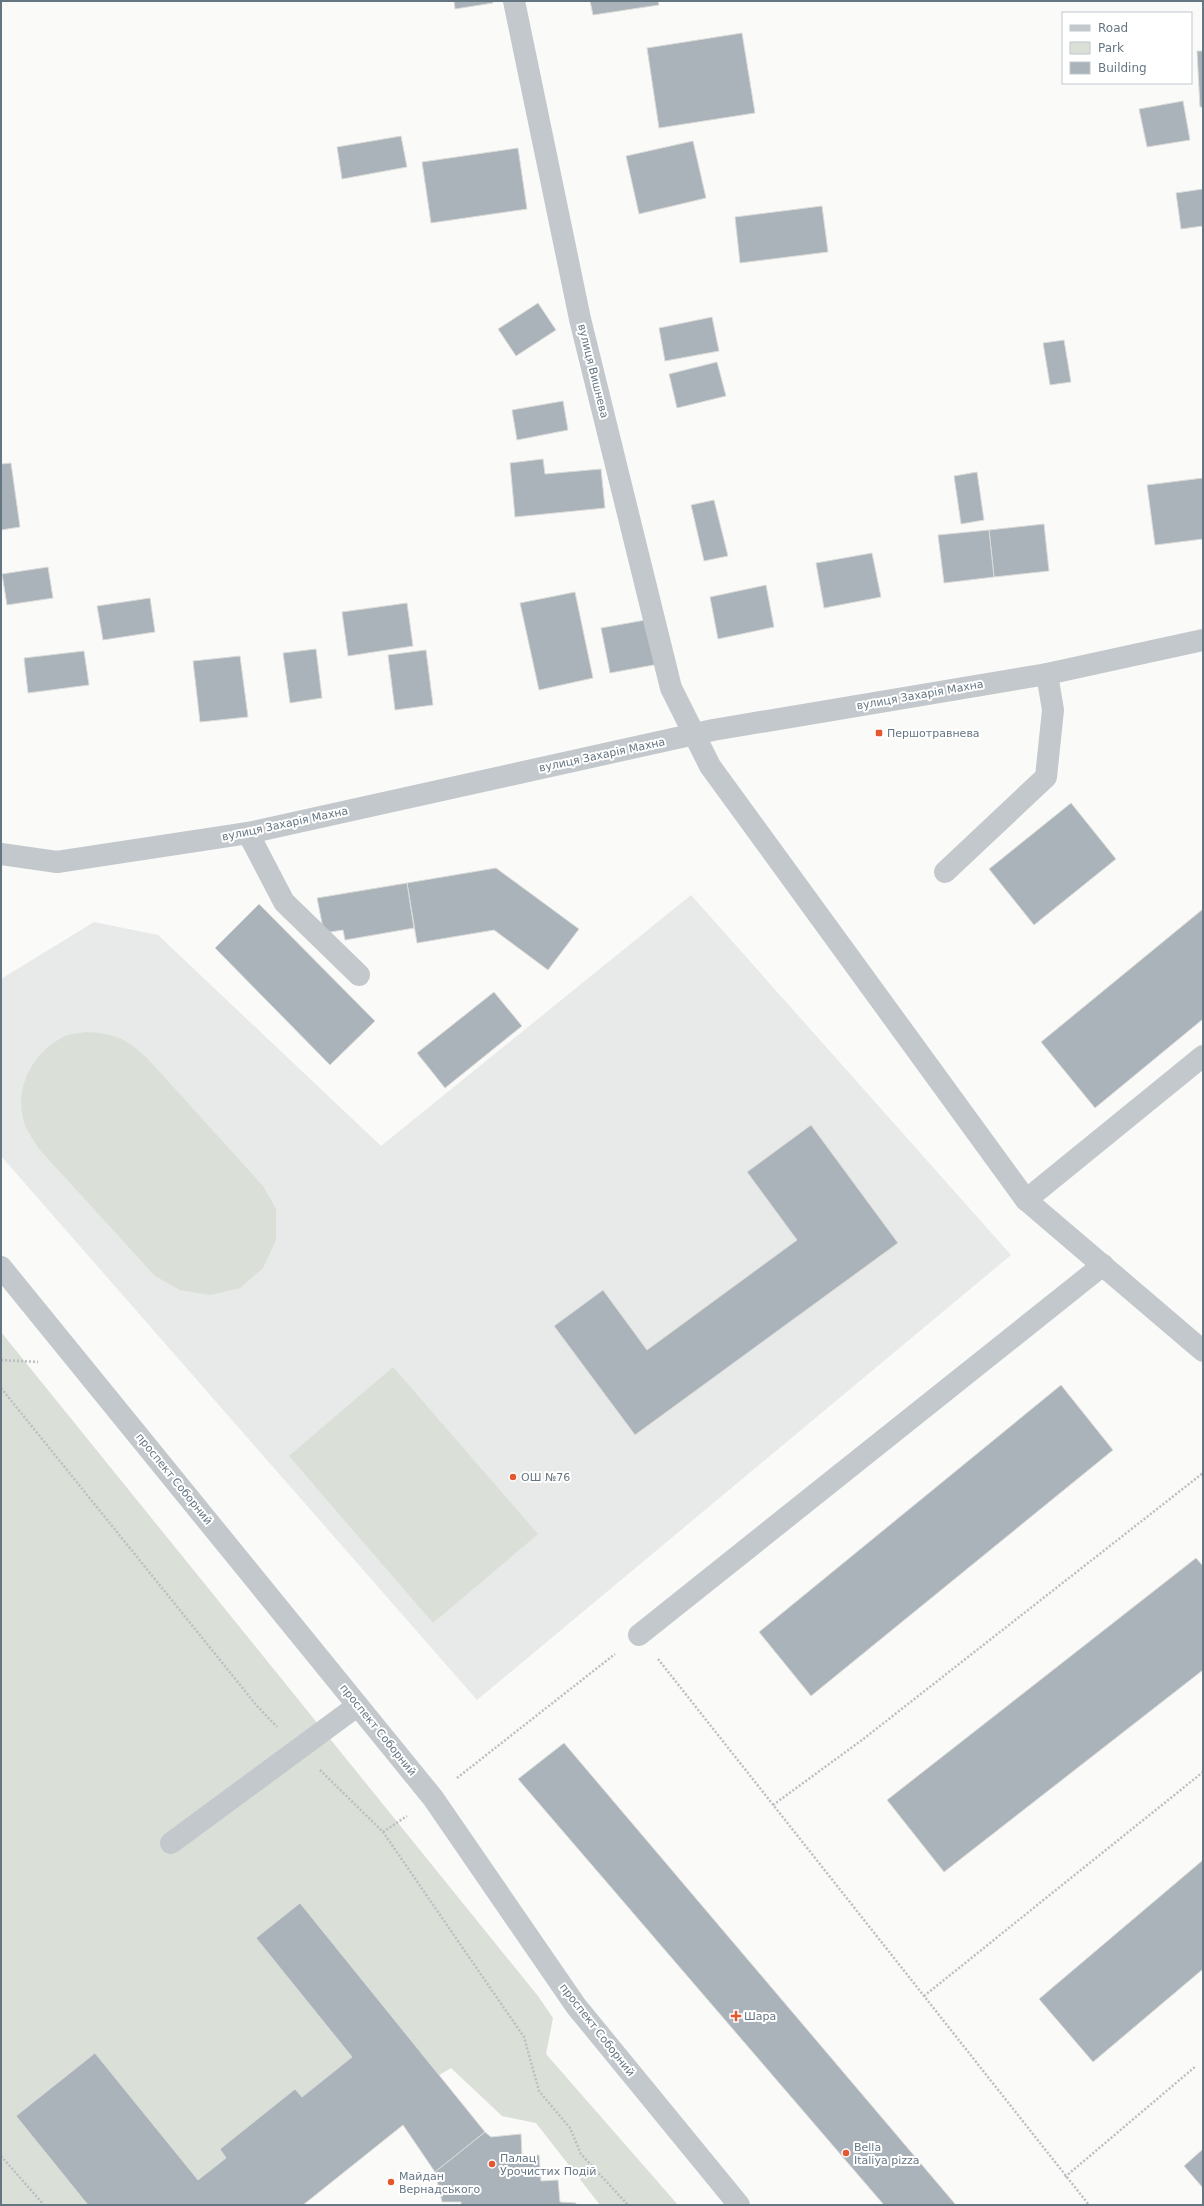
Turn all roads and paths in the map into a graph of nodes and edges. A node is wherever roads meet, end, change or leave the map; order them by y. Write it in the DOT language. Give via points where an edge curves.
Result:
graph roads {
  1 [pos="514,1"];
  2 [pos="1203,640"];
  3 [pos="1047,674"];
  4 [pos="695,735"];
  5 [pos="248,834"];
  6 [pos="1,854"];
  7 [pos="945,872"];
  8 [pos="359,976"];
  9 [pos="1203,1056"];
  10 [pos="1026,1200"];
  11 [pos="1102,1265"];
  12 [pos="1,1266"];
  13 [pos="1203,1351"];
  14 [pos="1,1388"];
  15 [pos="1203,1474"];
  16 [pos="639,1635"];
  17 [pos="357,1706"];
  18 [pos="298,1748"];
  19 [pos="1203,1772"];
  20 [pos="433,1798"];
  21 [pos="773,1805"];
  22 [pos="171,1843"];
  23 [pos="924,1996"];
  24 [pos="1196,2066"];
  25 [pos="1,2156"];
  26 [pos="1065,2177"];
  27 [pos="44,2205"];
  28 [pos="628,2205"];
  29 [pos="740,2205"];
  30 [pos="1089,2205"];
  1 -- 4 [label="street, вулиця Вишнева" via="580,319 661,649 671,688"];
  2 -- 3 [label="street, вулиця Захарія Махна"];
  3 -- 4 [label="street, вулиця Захарія Махна"];
  3 -- 7 [label="street" via="1054,710 1046,777"];
  4 -- 5 [label="street, вулиця Захарія Махна"];
  4 -- 10 [label="street, вулиця Вишнева" via="710,766"];
  5 -- 6 [label="street, вулиця Захарія Махна" via="57,862"];
  5 -- 8 [label="street" via="284,902"];
  9 -- 10 [label="street"];
  10 -- 11 [label="street, вулиця Вишнева"];
  11 -- 13 [label="street, вулиця Вишнева"];
  11 -- 16 [label="street"];
  12 -- 17 [label="street, проспект Соборний"];
  14 -- 18 [label="path" via="257,1706"];
  15 -- 21 [label="path" via="862,1740"];
  16 -- 20 [label="path"];
  16 -- 21 [label="path"];
  17 -- 18 [label="street"];
  17 -- 20 [label="street, проспект Соборний"];
  18 -- 22 [label="street"];
  18 -- 28 [label="path" via="383,1832 524,2036 539,2091 570,2128 581,2154"];
  19 -- 23 [label="path"];
  20 -- 29 [label="street, проспект Соборний" via="576,2006"];
  21 -- 23 [label="path"];
  23 -- 26 [label="path"];
  24 -- 26 [label="path"];
  25 -- 27 [label="path"];
  26 -- 30 [label="path"];
}
